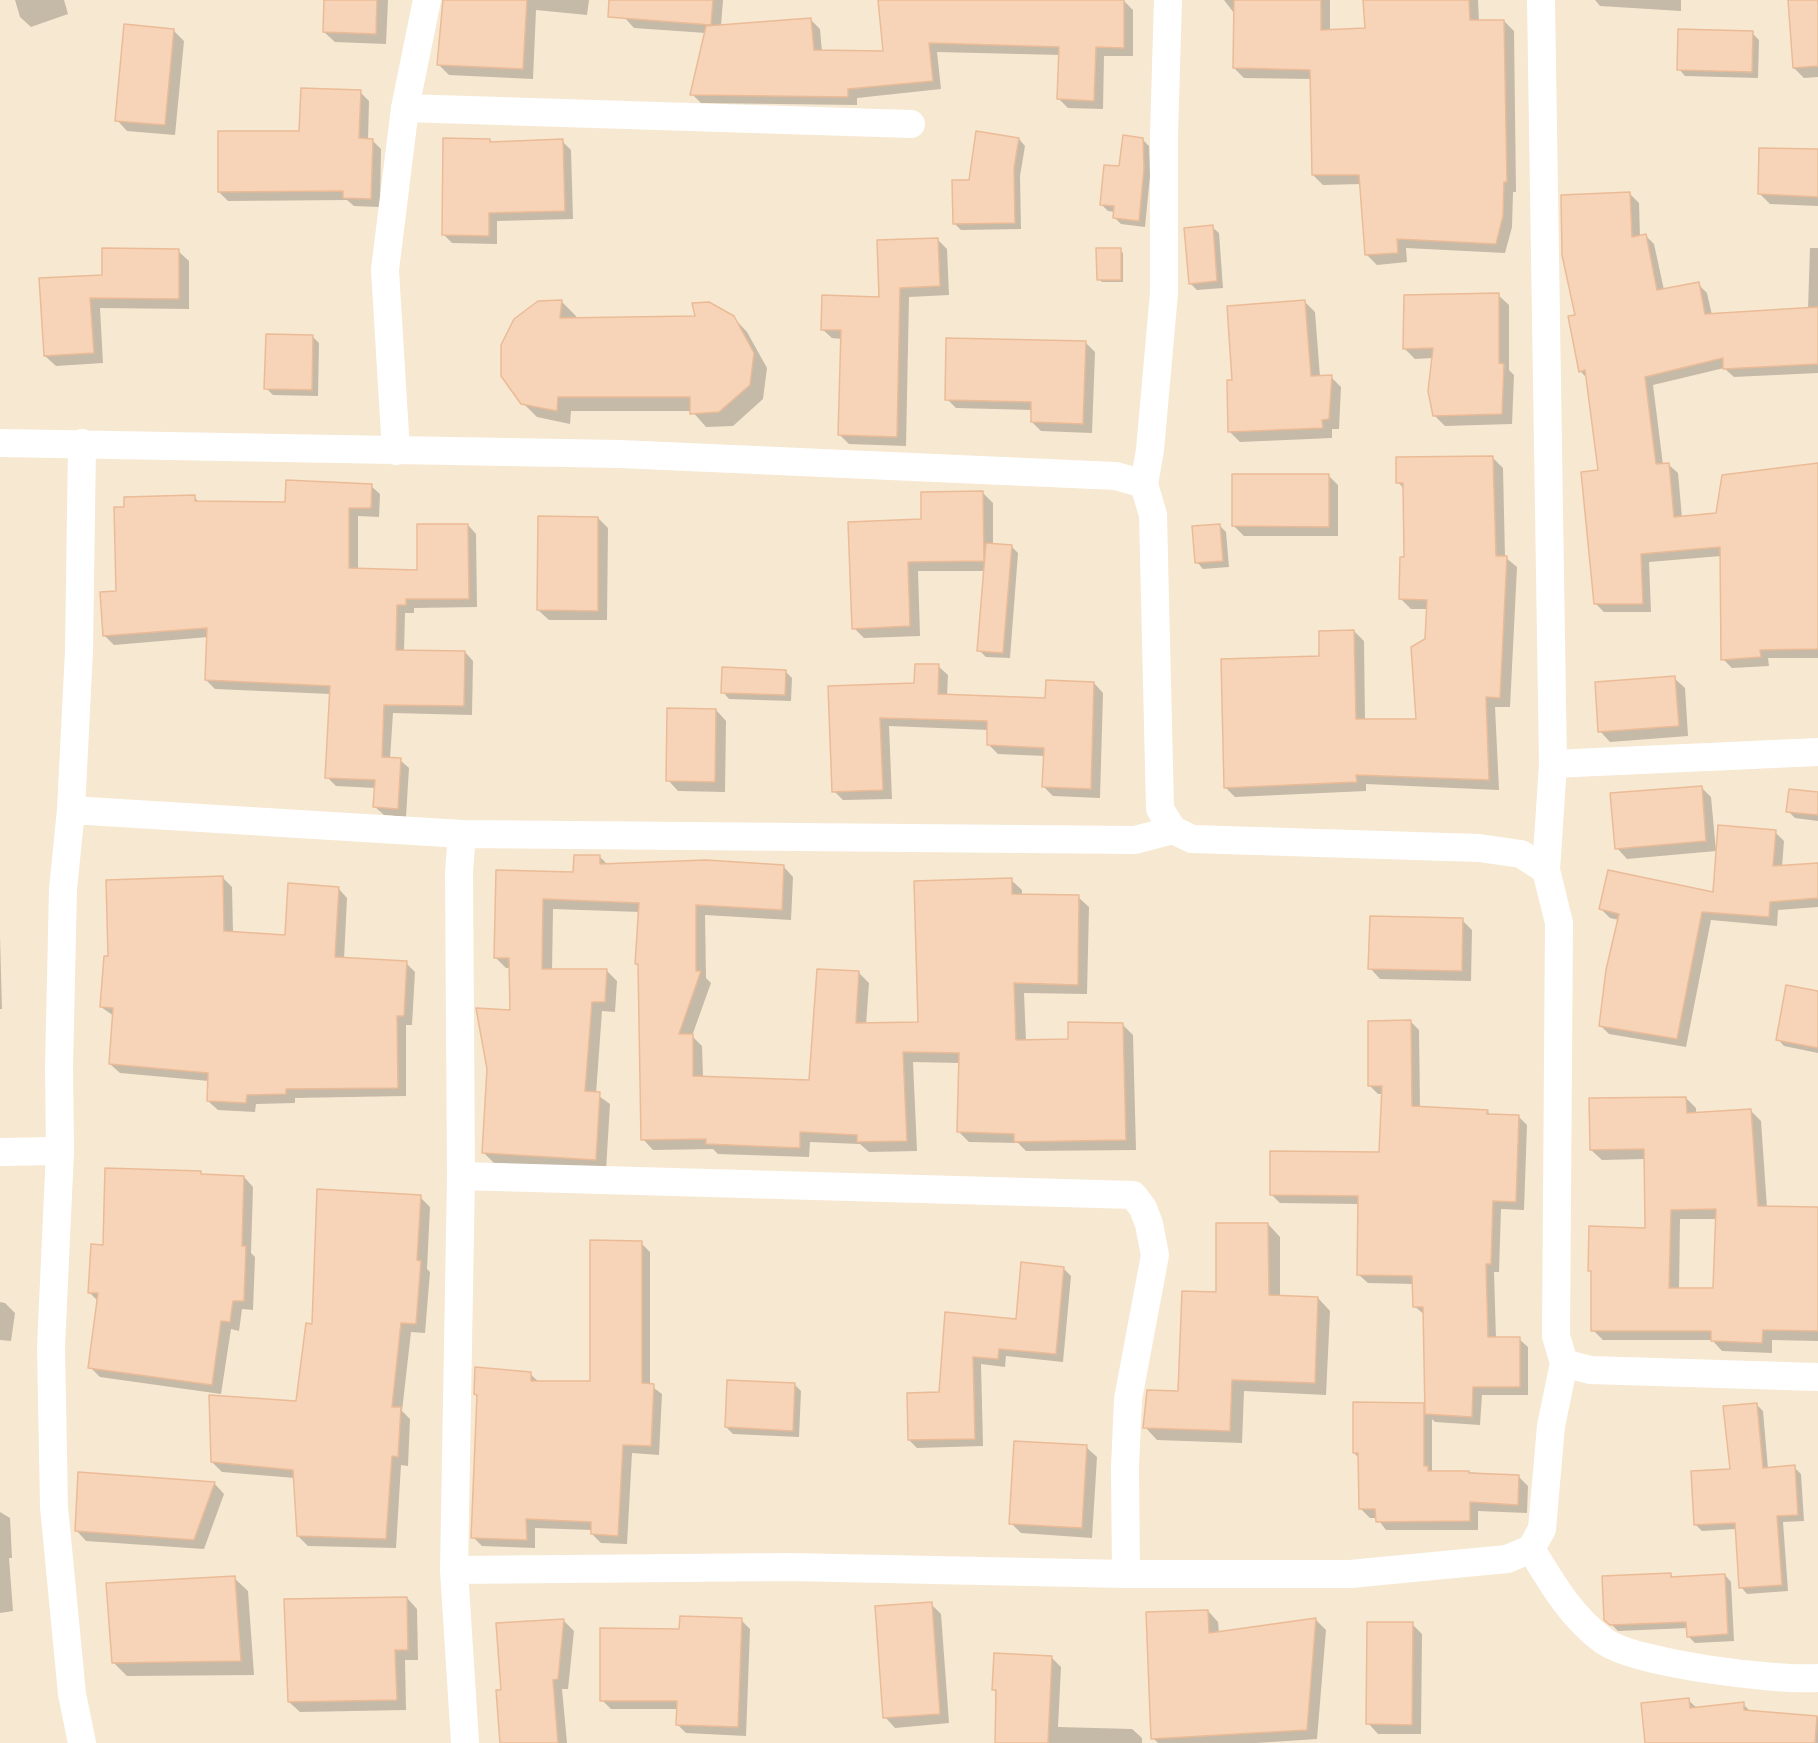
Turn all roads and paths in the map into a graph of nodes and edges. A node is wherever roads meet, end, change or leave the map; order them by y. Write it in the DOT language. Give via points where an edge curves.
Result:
graph roads {
  1 [pos="427,0"];
  2 [pos="1168,0"];
  3 [pos="1541,0"];
  4 [pos="405,108"];
  5 [pos="911,124"];
  6 [pos="0,443"];
  7 [pos="82,443"];
  8 [pos="396,451"];
  9 [pos="1144,484"];
  10 [pos="1818,752"];
  11 [pos="1553,764"];
  12 [pos="71,810"];
  13 [pos="1173,830"];
  14 [pos="462,834"];
  15 [pos="1546,870"];
  16 [pos="60,1151"];
  17 [pos="0,1152"];
  18 [pos="460,1176"];
  19 [pos="1564,1364"];
  20 [pos="1818,1377"];
  21 [pos="1531,1549"];
  22 [pos="454,1570"];
  23 [pos="1126,1574"];
  24 [pos="1818,1678"];
  25 [pos="82,1743"];
  26 [pos="465,1743"];
  1 -- 4 [label="street"];
  2 -- 9 [label="street" via="1164,293"];
  3 -- 11 [label="street"];
  4 -- 5 [label="street"];
  4 -- 8 [label="street" via="385,270"];
  6 -- 7 [label="street"];
  7 -- 8 [label="street"];
  7 -- 12 [label="street" via="79,651"];
  8 -- 9 [label="street" via="620,454 1081,474 1116,476"];
  9 -- 13 [label="street" via="1154,515 1160,809"];
  10 -- 11 [label="street"];
  11 -- 15 [label="street"];
  12 -- 14 [label="street"];
  12 -- 16 [label="street" via="63,889"];
  13 -- 14 [label="street" via="1135,840"];
  13 -- 15 [label="street" via="1192,839 1479,848 1521,854"];
  14 -- 18 [label="street"];
  15 -- 19 [label="street" via="1559,923 1556,1336"];
  16 -- 17 [label="street"];
  16 -- 25 [label="street" via="51,1347 54,1507 72,1694"];
  18 -- 22 [label="street"];
  18 -- 23 [label="street" via="1133,1195 1149,1224 1155,1255 1128,1399"];
  19 -- 20 [label="street" via="1590,1370"];
  19 -- 21 [label="street" via="1551,1426 1542,1529"];
  21 -- 23 [label="street" via="1508,1559 1350,1575"];
  21 -- 24 [label="street" via="1571,1612 1606,1642 1652,1660 1754,1675"];
  22 -- 23 [label="street" via="789,1567"];
  22 -- 26 [label="street"];
}
